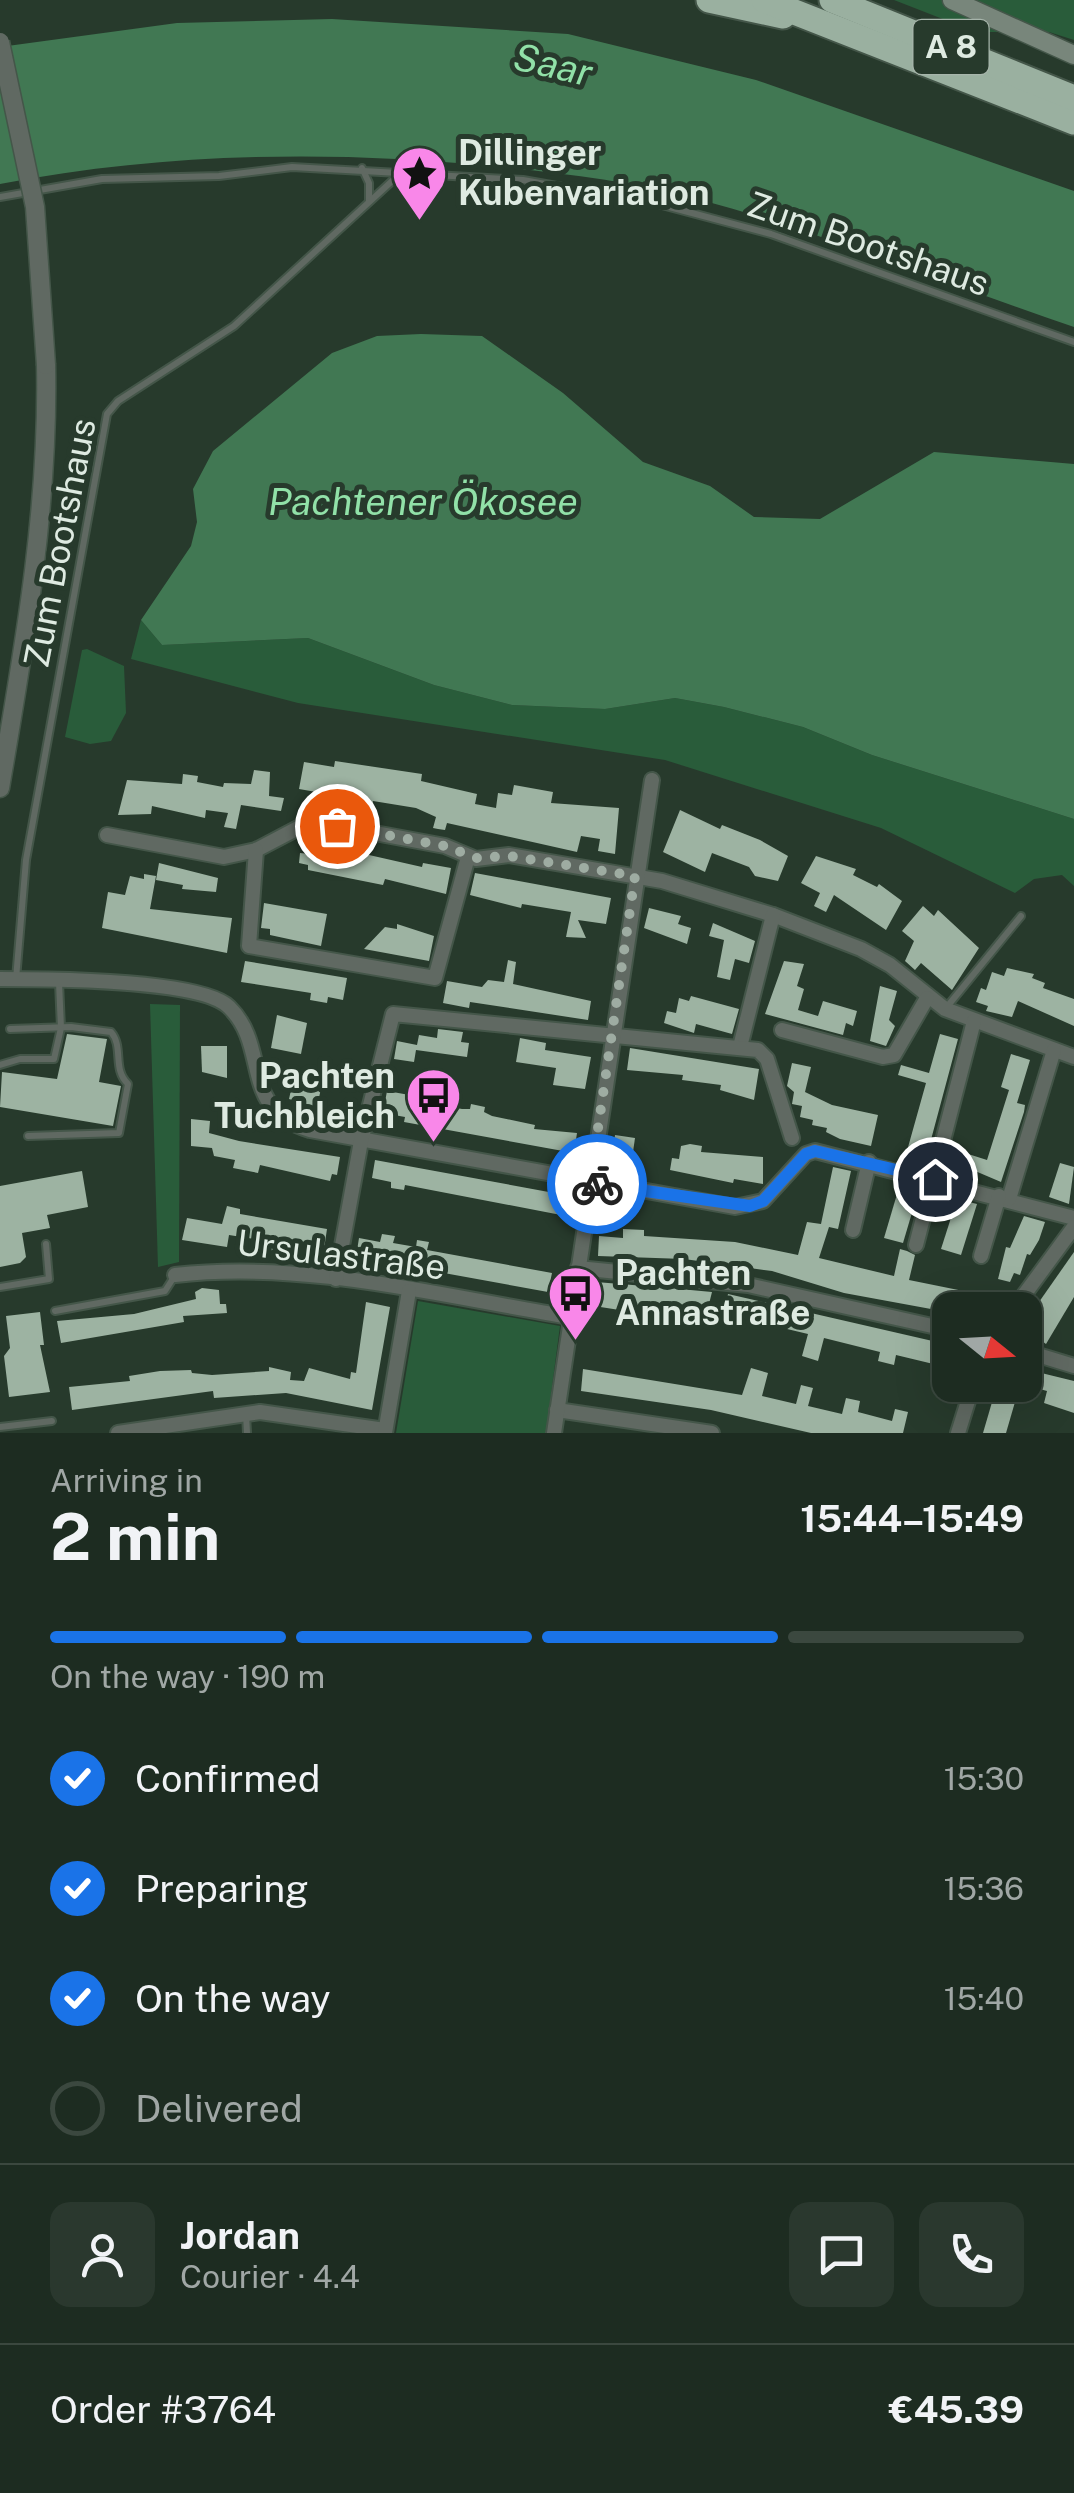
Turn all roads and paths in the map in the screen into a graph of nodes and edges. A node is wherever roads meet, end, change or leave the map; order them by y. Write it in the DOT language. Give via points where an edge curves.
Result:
graph roads {
  1 [pos="710,0"];
  2 [pos="764,0"];
  3 [pos="952,0"];
  4 [pos="826,10"];
  5 [pos="0,42"];
  6 [pos="1074,55"];
  7 [pos="1074,98"];
  8 [pos="1074,122"];
  9 [pos="362,168"];
  10 [pos="404,170"];
  11 [pos="0,197"];
  12 [pos="369,202"];
  13 [pos="1074,342"];
  14 [pos="652,780"];
  15 [pos="0,788"];
  16 [pos="107,835"];
  17 [pos="256,850"];
  18 [pos="468,857"];
  19 [pos="635,876"];
  20 [pos="773,915"];
  21 [pos="1021,916"];
  22 [pos="8,979"];
  23 [pos="56,980"];
  24 [pos="927,998"];
  25 [pos="944,1010"];
  26 [pos="974,1022"];
  27 [pos="61,1028"];
  28 [pos="10,1029"];
  29 [pos="782,1030"];
  30 [pos="612,1034"];
  31 [pos="740,1047"];
  32 [pos="1054,1050"];
  33 [pos="1074,1057"];
  34 [pos="0,1066"];
  35 [pos="28,1136"];
  36 [pos="792,1138"];
  37 [pos="361,1141"];
  38 [pos="868,1162"];
  39 [pos="935,1179"];
  40 [pos="590,1183"];
  41 [pos="1004,1198"];
  42 [pos="1074,1218"];
  43 [pos="1074,1227"];
  44 [pos="852,1230"];
  45 [pos="46,1244"];
  46 [pos="916,1245"];
  47 [pos="980,1256"];
  48 [pos="578,1268"];
  49 [pos="175,1275"];
  50 [pos="336,1279"];
  51 [pos="0,1287"];
  52 [pos="409,1291"];
  53 [pos="1026,1292"];
  54 [pos="55,1310"];
  55 [pos="570,1317"];
  56 [pos="932,1326"];
  57 [pos="1042,1356"];
  58 [pos="1074,1366"];
  59 [pos="968,1402"];
  60 [pos="557,1410"];
  61 [pos="246,1413"];
  62 [pos="52,1420"];
  63 [pos="0,1426"];
  64 [pos="385,1432"];
  65 [pos="118,1433"];
  66 [pos="248,1433"];
  67 [pos="554,1433"];
  68 [pos="712,1433"];
  69 [pos="958,1433"];
  1 -- 4 [label="highway"];
  2 -- 4 [label="highway, A 8"];
  3 -- 6 [label="main road"];
  4 -- 7 [label="highway, A 8"];
  4 -- 8 [label="highway, A 8"];
  5 -- 15 [label="street, bridge" via="34,207 46,365 38,549"];
  9 -- 10 [label="lane"];
  9 -- 11 [label="lane" via="292,166 102,180"];
  9 -- 12 [label="lane"];
  10 -- 12 [label="lane, Zum Bootshaus"];
  10 -- 13 [label="lane, Zum Bootshaus" via="522,180 702,216 829,252"];
  12 -- 22 [label="lane, Zum Bootshaus" via="234,326 108,414"];
  14 -- 19 [label="street"];
  16 -- 17 [label="street" via="224,857"];
  17 -- 18 [label="street" via="279,835 318,825 445,846"];
  17 -- 18 [label="street" via="249,946 435,978"];
  18 -- 19 [label="street" via="509,856"];
  19 -- 20 [label="street"];
  19 -- 30 [label="street"];
  20 -- 24 [label="street" via="862,949"];
  20 -- 31 [label="street"];
  21 -- 25 [label="lane"];
  22 -- 23 [label="street"];
  23 -- 27 [label="lane"];
  23 -- 37 [label="street" via="195,992 219,1000 238,1019 275,1112 296,1126"];
  24 -- 25 [label="street"];
  24 -- 29 [label="street" via="894,1054 883,1057"];
  25 -- 26 [label="street"];
  26 -- 32 [label="street"];
  26 -- 39 [label="street"];
  27 -- 28 [label="lane"];
  27 -- 34 [label="lane" via="54,1059"];
  27 -- 35 [label="lane" via="115,1034 128,1092 124,1126 112,1136"];
  30 -- 31 [label="street"];
  30 -- 37 [label="street" via="389,1016"];
  30 -- 40 [label="street"];
  31 -- 36 [label="street" via="766,1059"];
  32 -- 33 [label="street"];
  32 -- 41 [label="street"];
  37 -- 40 [label="street"];
  37 -- 50 [label="street"];
  38 -- 39 [label="street"];
  38 -- 40 [label="street" via="806,1154 763,1201 750,1206"];
  38 -- 44 [label="street"];
  39 -- 41 [label="street"];
  39 -- 46 [label="street"];
  40 -- 48 [label="street"];
  41 -- 42 [label="street"];
  41 -- 47 [label="street"];
  43 -- 53 [label="street"];
  45 -- 51 [label="lane" via="49,1279"];
  48 -- 55 [label="street"];
  48 -- 56 [label="street" via="748,1284"];
  49 -- 50 [label="street, Ursulastraße" via="270,1270"];
  49 -- 54 [label="lane, Ursulastraße" via="166,1291"];
  50 -- 52 [label="street, Ursulastraße"];
  52 -- 55 [label="street, Ursulastraße"];
  52 -- 64 [label="street"];
  55 -- 60 [label="street"];
  57 -- 58 [label="street"];
  59 -- 69 [label="street"];
  60 -- 67 [label="street"];
  60 -- 68 [label="street"];
  61 -- 64 [label="street" via="283,1413"];
  61 -- 65 [label="street"];
  61 -- 66 [label="lane"];
  62 -- 63 [label="lane"];
}
